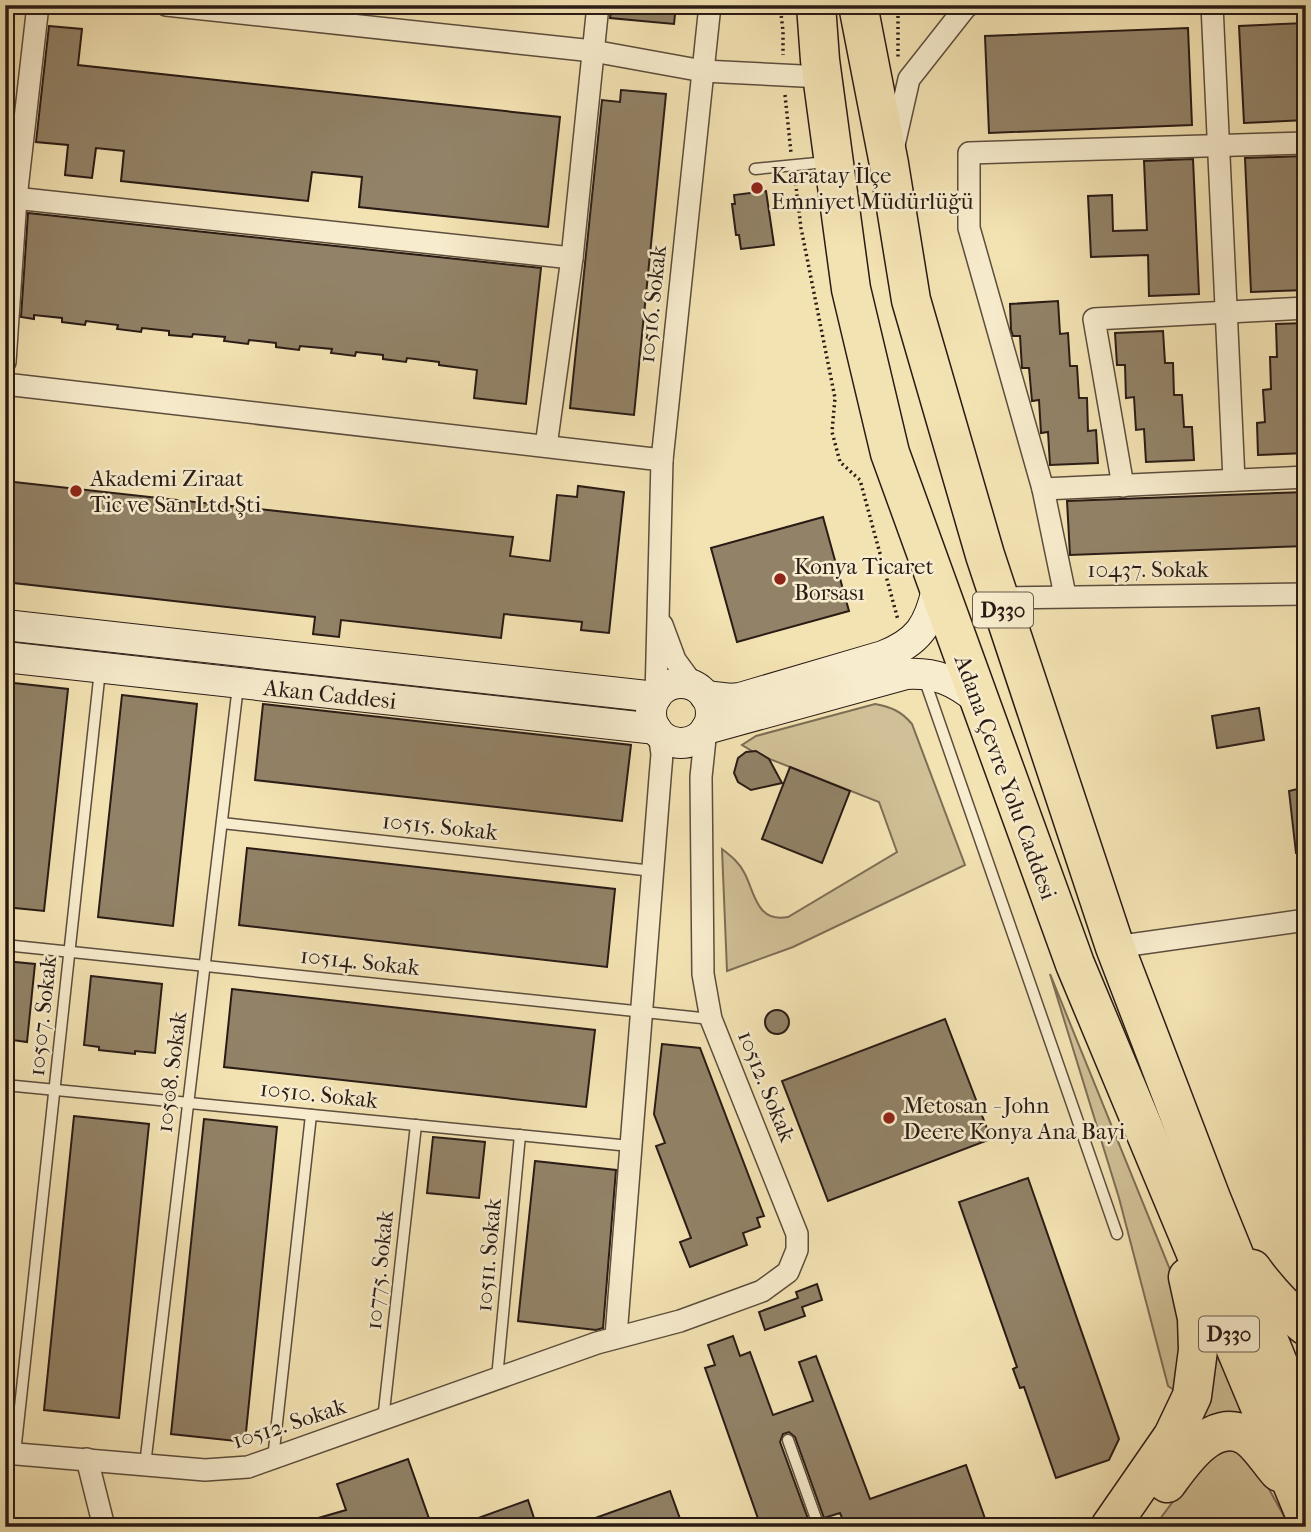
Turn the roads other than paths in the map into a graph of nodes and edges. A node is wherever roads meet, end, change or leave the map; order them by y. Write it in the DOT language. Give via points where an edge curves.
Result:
graph roads {
  1 [pos="38,5"];
  2 [pos="166,5"];
  3 [pos="598,5"];
  4 [pos="710,5"];
  5 [pos="805,5"];
  6 [pos="816,5"];
  7 [pos="858,5"];
  8 [pos="877,5"];
  9 [pos="969,5"];
  10 [pos="1212,5"];
  11 [pos="593,51"];
  12 [pos="821,69"];
  13 [pos="703,71"];
  14 [pos="886,74"];
  15 [pos="1306,143"];
  16 [pos="1219,147"];
  17 [pos="834,162"];
  18 [pos="890,164"];
  19 [pos="755,169"];
  20 [pos="11,197"];
  21 [pos="572,258"];
  22 [pos="1306,308"];
  23 [pos="1226,313"];
  24 [pos="5,362"];
  25 [pos="5,383"];
  26 [pos="546,446"];
  27 [pos="662,460"];
  28 [pos="1306,477"];
  29 [pos="1234,480"];
  30 [pos="1123,486"];
  31 [pos="1043,489"];
  32 [pos="937,589"];
  33 [pos="1303,594"];
  34 [pos="1065,595"];
  35 [pos="999,598"];
  36 [pos="657,610"];
  37 [pos="5,625"];
  38 [pos="5,657"];
  39 [pos="101,667"];
  40 [pos="923,673"];
  41 [pos="239,684"];
  42 [pos="699,691"];
  43 [pos="656,697"];
  44 [pos="977,699"];
  45 [pos="706,729"];
  46 [pos="657,731"];
  47 [pos="222,823"];
  48 [pos="653,871"];
  49 [pos="1306,920"];
  50 [pos="5,945"];
  51 [pos="1115,947"];
  52 [pos="70,952"];
  53 [pos="205,966"];
  54 [pos="642,1011"];
  55 [pos="711,1018"];
  56 [pos="5,1084"];
  57 [pos="55,1089"];
  58 [pos="188,1103"];
  59 [pos="311,1115"];
  60 [pos="416,1125"];
  61 [pos="520,1135"];
  62 [pos="630,1146"];
  63 [pos="1152,1151"];
  64 [pos="1212,1198"];
  65 [pos="1117,1234"];
  66 [pos="1306,1326"];
  67 [pos="616,1336"];
  68 [pos="497,1378"];
  69 [pos="383,1420"];
  70 [pos="1306,1432"];
  71 [pos="788,1440"];
  72 [pos="10,1453"];
  73 [pos="87,1459"];
  74 [pos="273,1459"];
  75 [pos="145,1465"];
  76 [pos="1300,1504"];
  77 [pos="104,1527"];
  78 [pos="819,1527"];
  79 [pos="1110,1527"];
  80 [pos="1134,1527"];
  1 -- 20 [label="street"];
  2 -- 11 [label="street"];
  3 -- 11 [label="street"];
  4 -- 13 [label="street, 10516. Sokak"];
  5 -- 12 [label="highway"];
  6 -- 12 [label="highway, Adana Çevre Yolu Caddesi / D330"];
  7 -- 14 [label="highway, Adana Çevre Yolu Caddesi / D330"];
  8 -- 14 [label="highway"];
  9 -- 18 [label="street" via="909,79"];
  10 -- 16 [label="street"];
  11 -- 13 [label="street"];
  11 -- 21 [label="street"];
  12 -- 13 [label="street" via="783,75"];
  12 -- 17 [label="highway, Adana Çevre Yolu Caddesi / D330"];
  13 -- 27 [label="street, 10516. Sokak"];
  14 -- 18 [label="highway, Adana Çevre Yolu Caddesi / D330"];
  15 -- 16 [label="street"];
  16 -- 23 [label="street"];
  16 -- 31 [label="street" via="969,153 969,228"];
  17 -- 19 [label="lane"];
  17 -- 32 [label="highway, Adana Çevre Yolu Caddesi / D330" via="851,289 890,453"];
  18 -- 35 [label="highway, Adana Çevre Yolu Caddesi / D330" via="911,300"];
  20 -- 21 [label="street"];
  20 -- 24 [label="street"];
  21 -- 26 [label="street"];
  22 -- 23 [label="street"];
  23 -- 29 [label="street"];
  23 -- 30 [label="street" via="1094,319"];
  25 -- 26 [label="street"];
  26 -- 27 [label="street"];
  27 -- 36 [label="street, 10516. Sokak"];
  28 -- 29 [label="street"];
  29 -- 30 [label="street"];
  30 -- 31 [label="street"];
  31 -- 34 [label="street"];
  32 -- 42 [label="street" via="925,625 900,649 740,698"];
  32 -- 44 [label="highway, Adana Çevre Yolu Caddesi / D330"];
  33 -- 34 [label="street, 10437. Sokak"];
  34 -- 35 [label="street, 10437. Sokak"];
  35 -- 51 [label="highway, Adana Çevre Yolu Caddesi / D330"];
  36 -- 42 [label="street" via="675,660"];
  36 -- 43 [label="street, 10516. Sokak"];
  37 -- 43 [label="street, Akan Caddesi"];
  38 -- 39 [label="street, Akan Caddesi"];
  39 -- 41 [label="street, Akan Caddesi"];
  39 -- 52 [label="lane, 10507. Sokak"];
  40 -- 44 [label="street" via="953,682"];
  40 -- 45 [label="street" via="892,677"];
  40 -- 65 [label="lane"];
  41 -- 46 [label="street, Akan Caddesi"];
  41 -- 47 [label="lane, 10508. Sokak"];
  42 -- 43 [label="street" via="674,684"];
  42 -- 45 [label="street" via="711,715"];
  43 -- 46 [label="street" via="652,716"];
  44 -- 63 [label="highway, Adana Çevre Yolu Caddesi / D330" via="1075,964"];
  45 -- 46 [label="street" via="685,743 670,741"];
  45 -- 55 [label="street, 10512. Sokak" via="701,777 703,974"];
  46 -- 48 [label="street" via="661,766"];
  47 -- 48 [label="lane, 10515. Sokak"];
  47 -- 53 [label="lane, 10508. Sokak"];
  48 -- 54 [label="street"];
  49 -- 51 [label="street"];
  50 -- 52 [label="lane, 10514. Sokak"];
  51 -- 64 [label="highway, Adana Çevre Yolu Caddesi / D330"];
  52 -- 53 [label="lane, 10514. Sokak"];
  52 -- 57 [label="lane, 10507. Sokak"];
  53 -- 54 [label="lane, 10514. Sokak"];
  53 -- 58 [label="lane, 10508. Sokak"];
  54 -- 55 [label="lane, 10514. Sokak"];
  54 -- 62 [label="street"];
  55 -- 67 [label="street, 10512. Sokak" via="797,1234 794,1261 788,1272 762,1291 680,1321"];
  56 -- 57 [label="lane, 10510. Sokak"];
  57 -- 58 [label="lane, 10510. Sokak"];
  57 -- 72 [label="lane, 10507. Sokak"];
  58 -- 59 [label="lane, 10510. Sokak"];
  58 -- 75 [label="lane, 10508. Sokak"];
  59 -- 60 [label="lane, 10510. Sokak"];
  59 -- 74 [label="lane"];
  60 -- 61 [label="lane, 10510. Sokak"];
  60 -- 69 [label="lane, 10775. Sokak"];
  61 -- 62 [label="lane, 10510. Sokak"];
  61 -- 68 [label="lane, 10511. Sokak"];
  62 -- 67 [label="street"];
  63 -- 76 [label="highway, Adana Çevre Yolu Caddesi / D330"];
  63 -- 79 [label="highway" via="1190,1283 1198,1318 1198,1350 1192,1396 1173,1436"];
  64 -- 66 [label="highway" via="1269,1293"];
  64 -- 70 [label="highway, Adana Çevre Yolu Caddesi / D330"];
  67 -- 68 [label="street, 10512. Sokak"];
  68 -- 69 [label="street, 10512. Sokak"];
  69 -- 74 [label="street, 10512. Sokak"];
  71 -- 78 [label="lane"];
  72 -- 73 [label="street, 10512. Sokak"];
  73 -- 75 [label="street, 10512. Sokak"];
  73 -- 77 [label="street"];
  74 -- 75 [label="street, 10512. Sokak" via="227,1470"];
  76 -- 80 [label="highway" via="1245,1435 1226,1432 1195,1446"];
}
